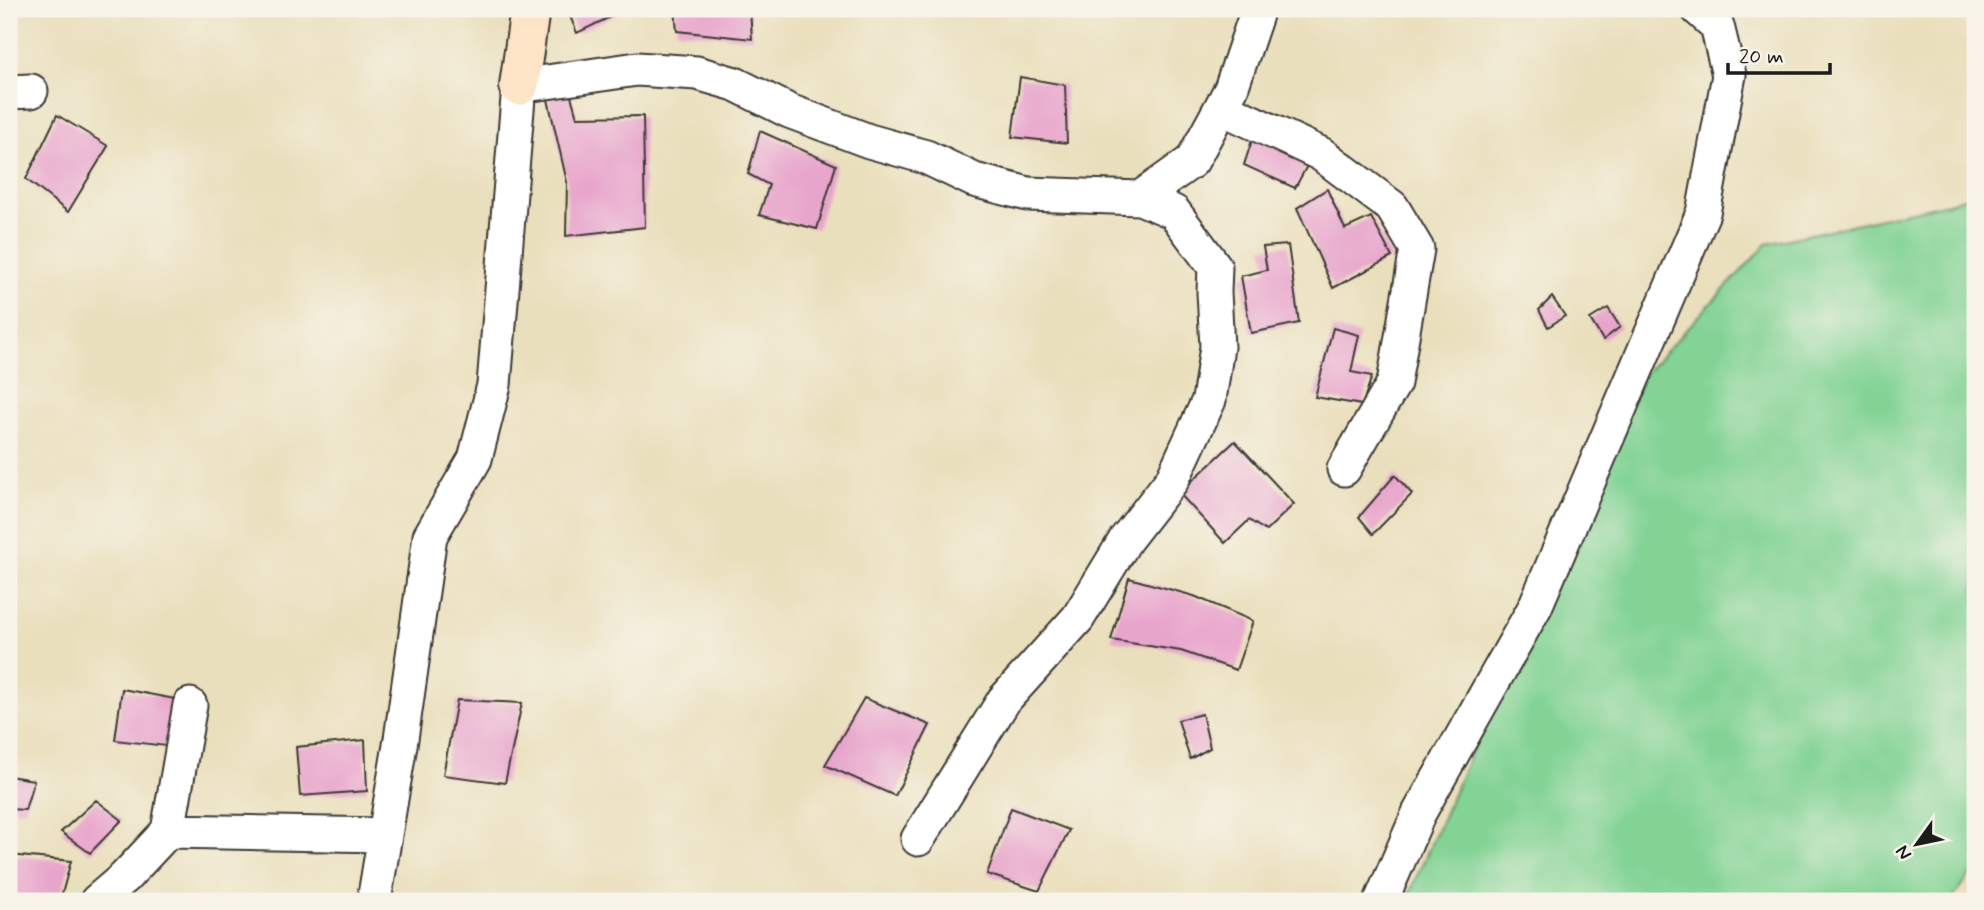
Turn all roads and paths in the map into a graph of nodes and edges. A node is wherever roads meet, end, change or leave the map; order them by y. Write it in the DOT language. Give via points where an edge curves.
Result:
graph roads {
  1 [pos="530,9"];
  2 [pos="1256,9"];
  3 [pos="1698,9"];
  4 [pos="519,86"];
  5 [pos="1222,108"];
  6 [pos="1140,198"];
  7 [pos="1344,469"];
  8 [pos="190,705"];
  9 [pos="168,831"];
  10 [pos="384,835"];
  11 [pos="918,839"];
  12 [pos="97,901"];
  13 [pos="374,901"];
  14 [pos="1381,901"];
  1 -- 4 [label="street"];
  2 -- 5 [label="street"];
  3 -- 14 [label="street" via="1717,26 1729,75 1703,213 1535,607 1419,813"];
  4 -- 6 [label="street" via="637,69 697,73 869,141 926,157 974,180 1028,194"];
  4 -- 10 [label="street" via="494,385 475,459 430,536"];
  5 -- 6 [label="street" via="1192,161"];
  5 -- 7 [label="street" via="1321,155 1392,207 1417,249 1394,383"];
  6 -- 11 [label="street" via="1174,212 1215,267 1217,347 1209,400 1171,480 1126,539 1078,618 1004,700"];
  8 -- 9 [label="street"];
  9 -- 10 [label="street"];
  9 -- 12 [label="street"];
  10 -- 13 [label="street"];
}
